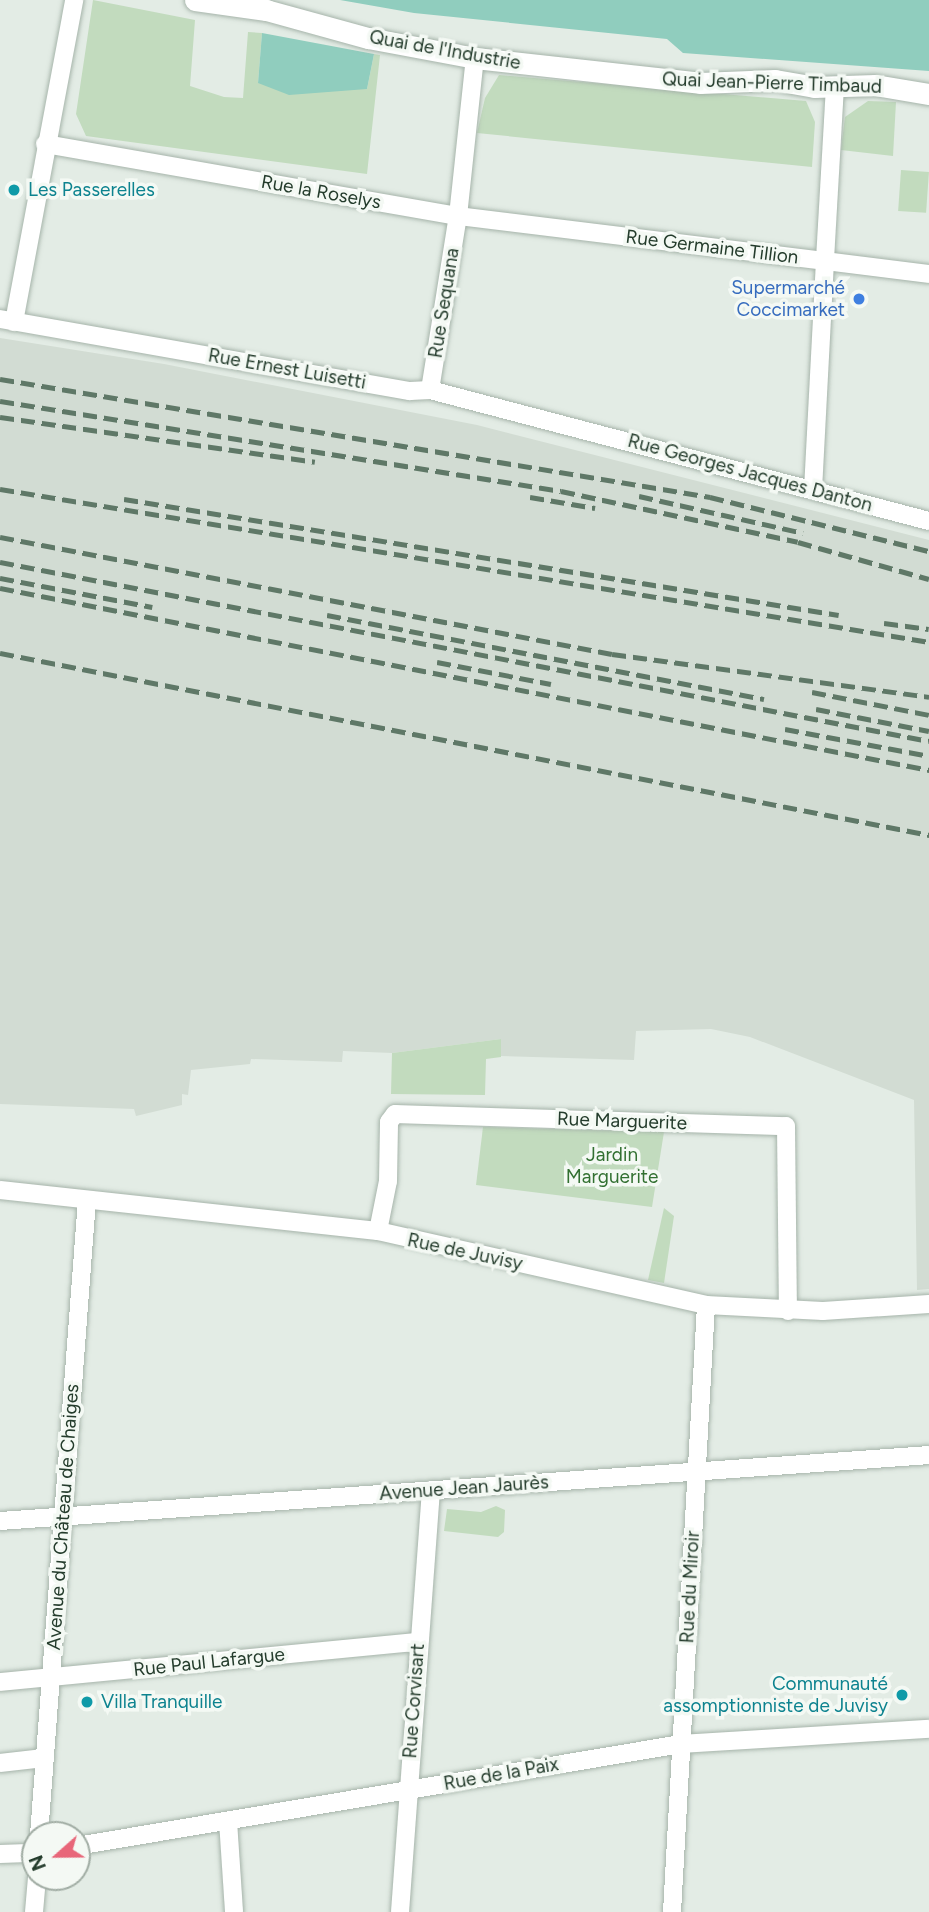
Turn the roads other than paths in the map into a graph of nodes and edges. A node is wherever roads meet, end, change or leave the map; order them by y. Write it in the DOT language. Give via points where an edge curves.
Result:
graph roads {
  1 [pos="74,0"];
  2 [pos="195,0"];
  3 [pos="475,58"];
  4 [pos="615,74"];
  5 [pos="835,86"];
  6 [pos="929,94"];
  7 [pos="45,144"];
  8 [pos="458,216"];
  9 [pos="599,234"];
  10 [pos="825,261"];
  11 [pos="929,274"];
  12 [pos="7,321"];
  13 [pos="430,390"];
  14 [pos="572,425"];
  15 [pos="813,490"];
  16 [pos="929,522"];
  17 [pos="0,1190"];
  18 [pos="87,1200"];
  19 [pos="379,1231"];
  20 [pos="929,1304"];
  21 [pos="706,1305"];
  22 [pos="788,1311"];
  23 [pos="929,1455"];
  24 [pos="696,1472"];
  25 [pos="431,1490"];
  26 [pos="63,1517"];
  27 [pos="0,1521"];
  28 [pos="418,1642"];
  29 [pos="51,1677"];
  30 [pos="0,1682"];
  31 [pos="929,1729"];
  32 [pos="681,1744"];
  33 [pos="44,1758"];
  34 [pos="0,1763"];
  35 [pos="408,1790"];
  36 [pos="40,1821"];
  37 [pos="228,1821"];
  38 [pos="91,1844"];
  39 [pos="21,1853"];
  40 [pos="0,1854"];
  41 [pos="36,1891"];
  42 [pos="34,1912"];
  43 [pos="234,1912"];
  44 [pos="400,1912"];
  45 [pos="672,1912"];
  1 -- 7 [label="street"];
  2 -- 3 [label="main road, Quai de l'Industrie" via="266,10 333,24 355,35"];
  3 -- 4 [label="main road, Quai de l'Industrie"];
  3 -- 8 [label="street, Rue Sequana"];
  4 -- 5 [label="main road, Quai Jean-Pierre Timbaud" via="699,83 775,79"];
  5 -- 6 [label="main road, Quai Jean-Pierre Timbaud" via="876,85"];
  5 -- 10 [label="street"];
  7 -- 8 [label="street, Rue la Roselys"];
  7 -- 12 [label="street"];
  8 -- 9 [label="street, Rue la Roselys"];
  8 -- 13 [label="street, Rue Sequana"];
  9 -- 10 [label="street, Rue Germaine Tillion"];
  10 -- 11 [label="street, Rue Germaine Tillion"];
  10 -- 15 [label="street"];
  12 -- 13 [label="street, Rue Ernest Luisetti" via="410,391"];
  13 -- 14 [label="street, Rue Ernest Luisetti"];
  14 -- 15 [label="street, Rue Georges Jacques Danton"];
  15 -- 16 [label="street, Rue Georges Jacques Danton"];
  17 -- 18 [label="street, Rue de Juvisy"];
  18 -- 19 [label="street, Rue de Juvisy"];
  18 -- 26 [label="street, Avenue du Château de Chaiges"];
  19 -- 21 [label="street, Rue de Juvisy"];
  19 -- 22 [label="street, Rue Marguerite" via="388,1181 388,1122 395,1114 786,1126"];
  20 -- 22 [label="street, Rue de Juvisy"];
  21 -- 22 [label="street, Rue de Juvisy"];
  21 -- 24 [label="street, Rue du Miroir"];
  23 -- 24 [label="street, Avenue Jean Jaurès"];
  24 -- 25 [label="street, Avenue Jean Jaurès"];
  24 -- 32 [label="street, Rue du Miroir"];
  25 -- 26 [label="street, Avenue Jean Jaurès"];
  25 -- 28 [label="street, Rue Corvisart"];
  26 -- 27 [label="street, Avenue Jean Jaurès"];
  26 -- 29 [label="street, Avenue du Château de Chaiges"];
  28 -- 29 [label="street, Rue Paul Lafargue"];
  28 -- 35 [label="street, Rue Corvisart"];
  29 -- 30 [label="street, Rue Paul Lafargue"];
  29 -- 33 [label="street, Avenue du Château de Chaiges"];
  31 -- 32 [label="street, Rue de la Paix"];
  32 -- 35 [label="street, Rue de la Paix"];
  32 -- 45 [label="street, Rue du Miroir"];
  33 -- 34 [label="street"];
  33 -- 36 [label="street, Avenue du Château de Chaiges"];
  35 -- 37 [label="street, Rue de la Paix"];
  35 -- 44 [label="street, Rue Corvisart"];
  37 -- 38 [label="street, Rue de la Paix"];
  37 -- 43 [label="street"];
  39 -- 40 [label="street"];
  41 -- 42 [label="street"];
}
